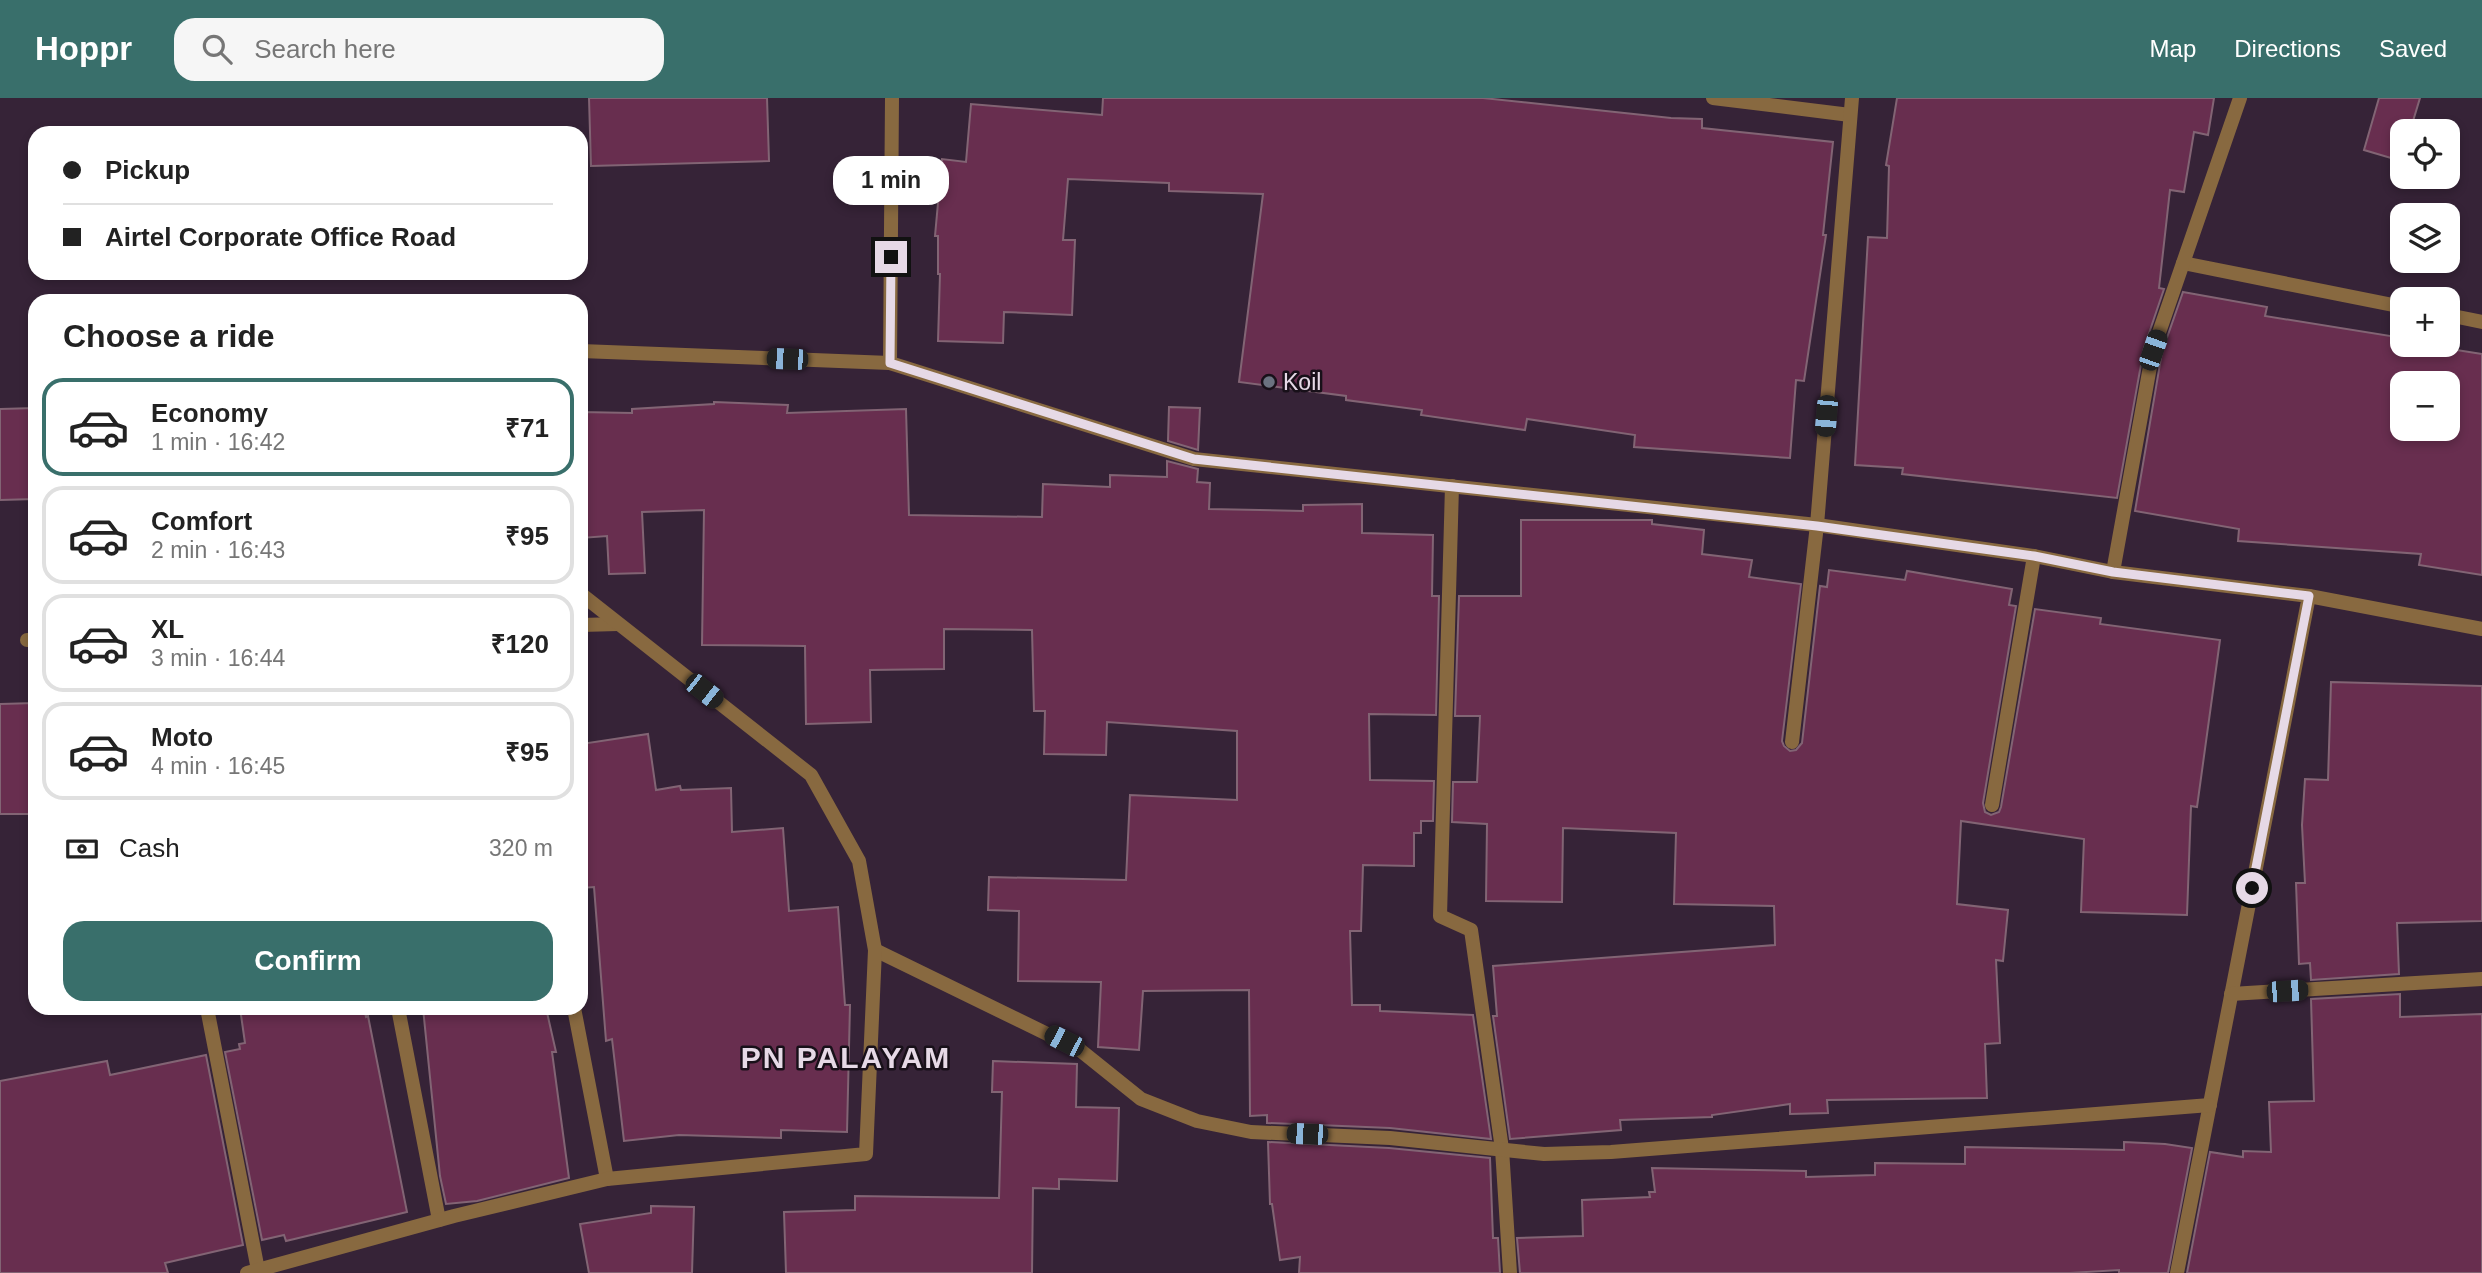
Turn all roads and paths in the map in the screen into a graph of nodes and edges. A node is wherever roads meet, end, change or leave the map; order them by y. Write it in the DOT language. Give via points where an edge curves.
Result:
graph roads {
  1 [pos="892,98"];
  2 [pos="1713,98"];
  3 [pos="1852,98"];
  4 [pos="2240,98"];
  5 [pos="1850,116"];
  6 [pos="2183,263"];
  7 [pos="2390,304"];
  8 [pos="2460,318"];
  9 [pos="2482,322"];
  10 [pos="588,351"];
  11 [pos="890,363"];
  12 [pos="1452,486"];
  13 [pos="1817,526"];
  14 [pos="2034,556"];
  15 [pos="2113,572"];
  16 [pos="2309,596"];
  17 [pos="588,600"];
  18 [pos="618,624"];
  19 [pos="588,625"];
  20 [pos="2482,629"];
  21 [pos="1792,742"];
  22 [pos="1992,805"];
  23 [pos="874,950"];
  24 [pos="2482,979"];
  25 [pos="2231,994"];
  26 [pos="208,1015"];
  27 [pos="399,1015"];
  28 [pos="575,1015"];
  29 [pos="2210,1105"];
  30 [pos="1502,1149"];
  31 [pos="607,1180"];
  32 [pos="439,1220"];
  33 [pos="253,1271"];
  34 [pos="1510,1273"];
  35 [pos="2177,1273"];
  1 -- 11 [label="street"];
  2 -- 5 [label="street"];
  3 -- 5 [label="street"];
  4 -- 6 [label="street"];
  5 -- 13 [label="street"];
  6 -- 7 [label="street"];
  6 -- 15 [label="street" via="2153,350"];
  8 -- 9 [label="street"];
  10 -- 11 [label="street"];
  11 -- 12 [label="street" via="1194,459"];
  12 -- 13 [label="street"];
  12 -- 30 [label="street" via="1440,916 1471,930"];
  13 -- 14 [label="street"];
  13 -- 21 [label="street"];
  14 -- 15 [label="street"];
  14 -- 22 [label="street"];
  15 -- 16 [label="street"];
  16 -- 20 [label="street"];
  16 -- 25 [label="street"];
  17 -- 18 [label="street"];
  18 -- 19 [label="street"];
  18 -- 23 [label="street" via="811,775 859,860"];
  23 -- 30 [label="street" via="1080,1050 1141,1099 1197,1121 1251,1132"];
  23 -- 31 [label="street" via="866,1154"];
  24 -- 25 [label="street"];
  25 -- 29 [label="street"];
  26 -- 33 [label="street"];
  27 -- 32 [label="street"];
  28 -- 31 [label="street"];
  29 -- 30 [label="street" via="1611,1152 1544,1154"];
  29 -- 35 [label="street"];
  30 -- 34 [label="street"];
  31 -- 32 [label="street"];
  32 -- 33 [label="street"];
}
